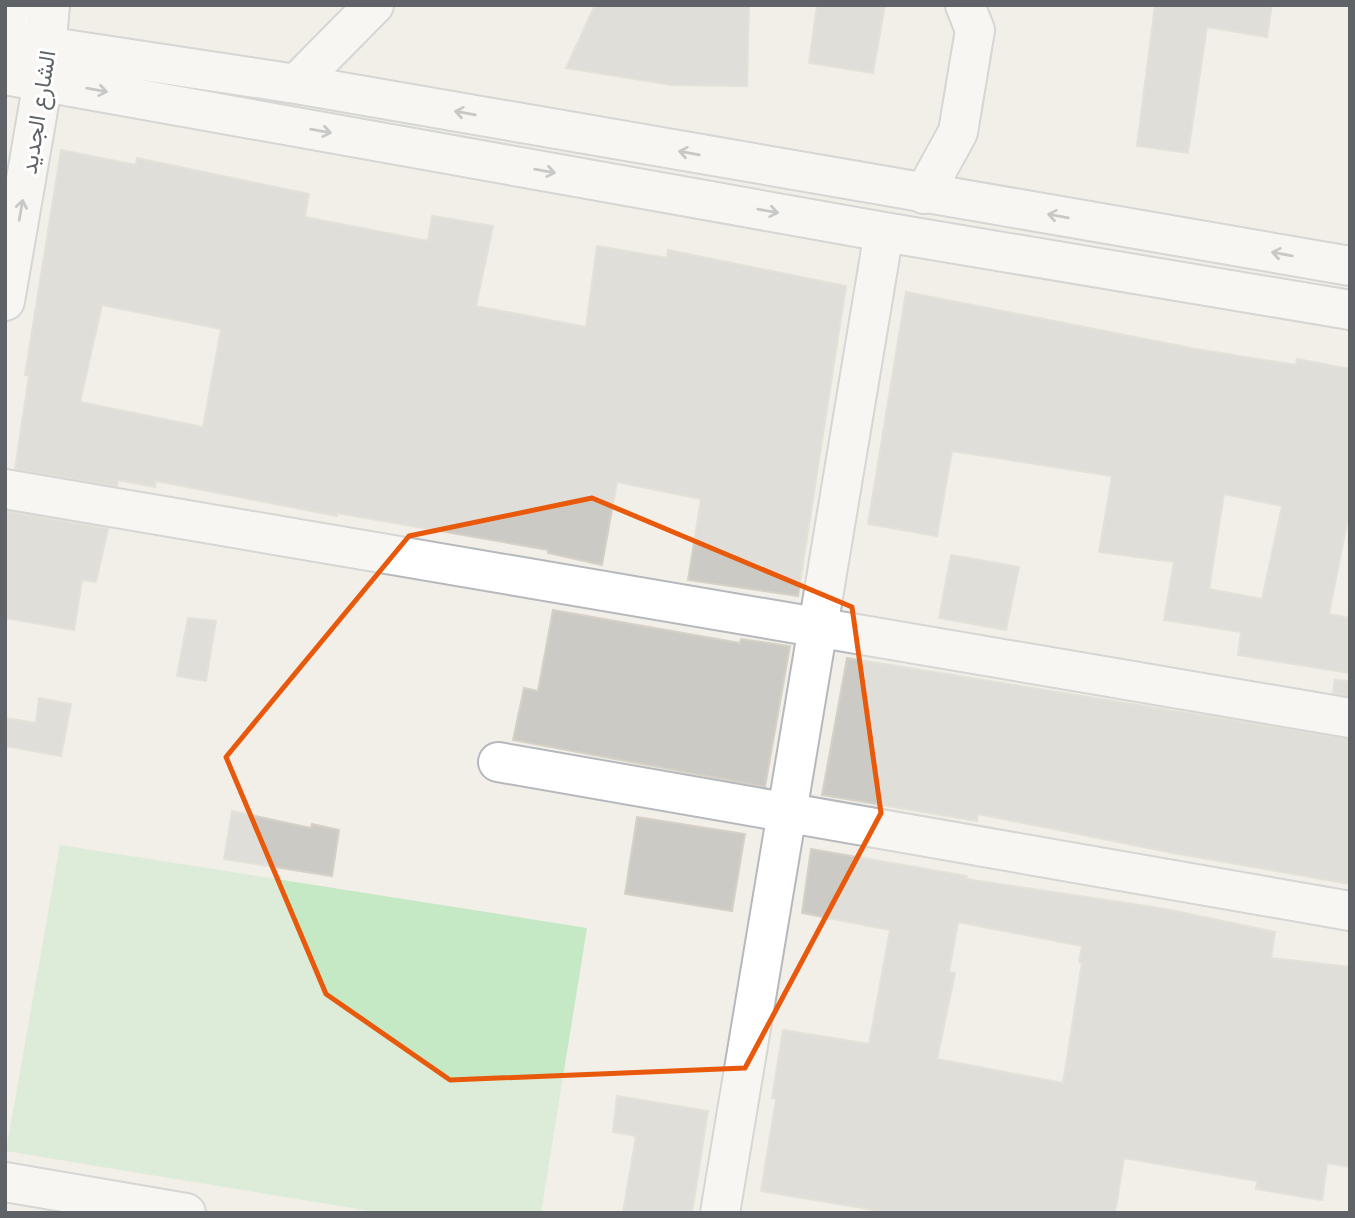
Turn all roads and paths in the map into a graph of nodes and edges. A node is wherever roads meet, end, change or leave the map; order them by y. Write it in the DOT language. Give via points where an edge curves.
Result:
graph roads {
  1 [pos="50,5"];
  2 [pos="374,5"];
  3 [pos="965,5"];
  4 [pos="8,45"];
  5 [pos="45,63"];
  6 [pos="296,84"];
  7 [pos="924,194"];
  8 [pos="884,232"];
  9 [pos="1350,266"];
  10 [pos="5,301"];
  11 [pos="1350,310"];
  12 [pos="5,489"];
  13 [pos="818,625"];
  14 [pos="1350,718"];
  15 [pos="498,762"];
  16 [pos="787,813"];
  17 [pos="1350,912"];
  18 [pos="5,1182"];
  19 [pos="136,1209"];
  20 [pos="186,1213"];
  21 [pos="720,1213"];
  1 -- 5 [label="street, الشارع الجديد"];
  2 -- 6 [label="street"];
  3 -- 7 [label="street" via="975,30 958,132"];
  4 -- 5 [label="street"];
  5 -- 6 [label="street"];
  5 -- 8 [label="street, one-way"];
  10 -- 5 [label="street, الشارع الجديد, one-way"];
  7 -- 6 [label="street, one-way"];
  9 -- 7 [label="street, one-way"];
  8 -- 11 [label="street"];
  8 -- 13 [label="street"];
  12 -- 13 [label="street"];
  13 -- 14 [label="street"];
  13 -- 16 [label="street"];
  15 -- 16 [label="street"];
  16 -- 17 [label="street"];
  16 -- 21 [label="street"];
  18 -- 19 [label="street"];
  19 -- 20 [label="street"];
}
